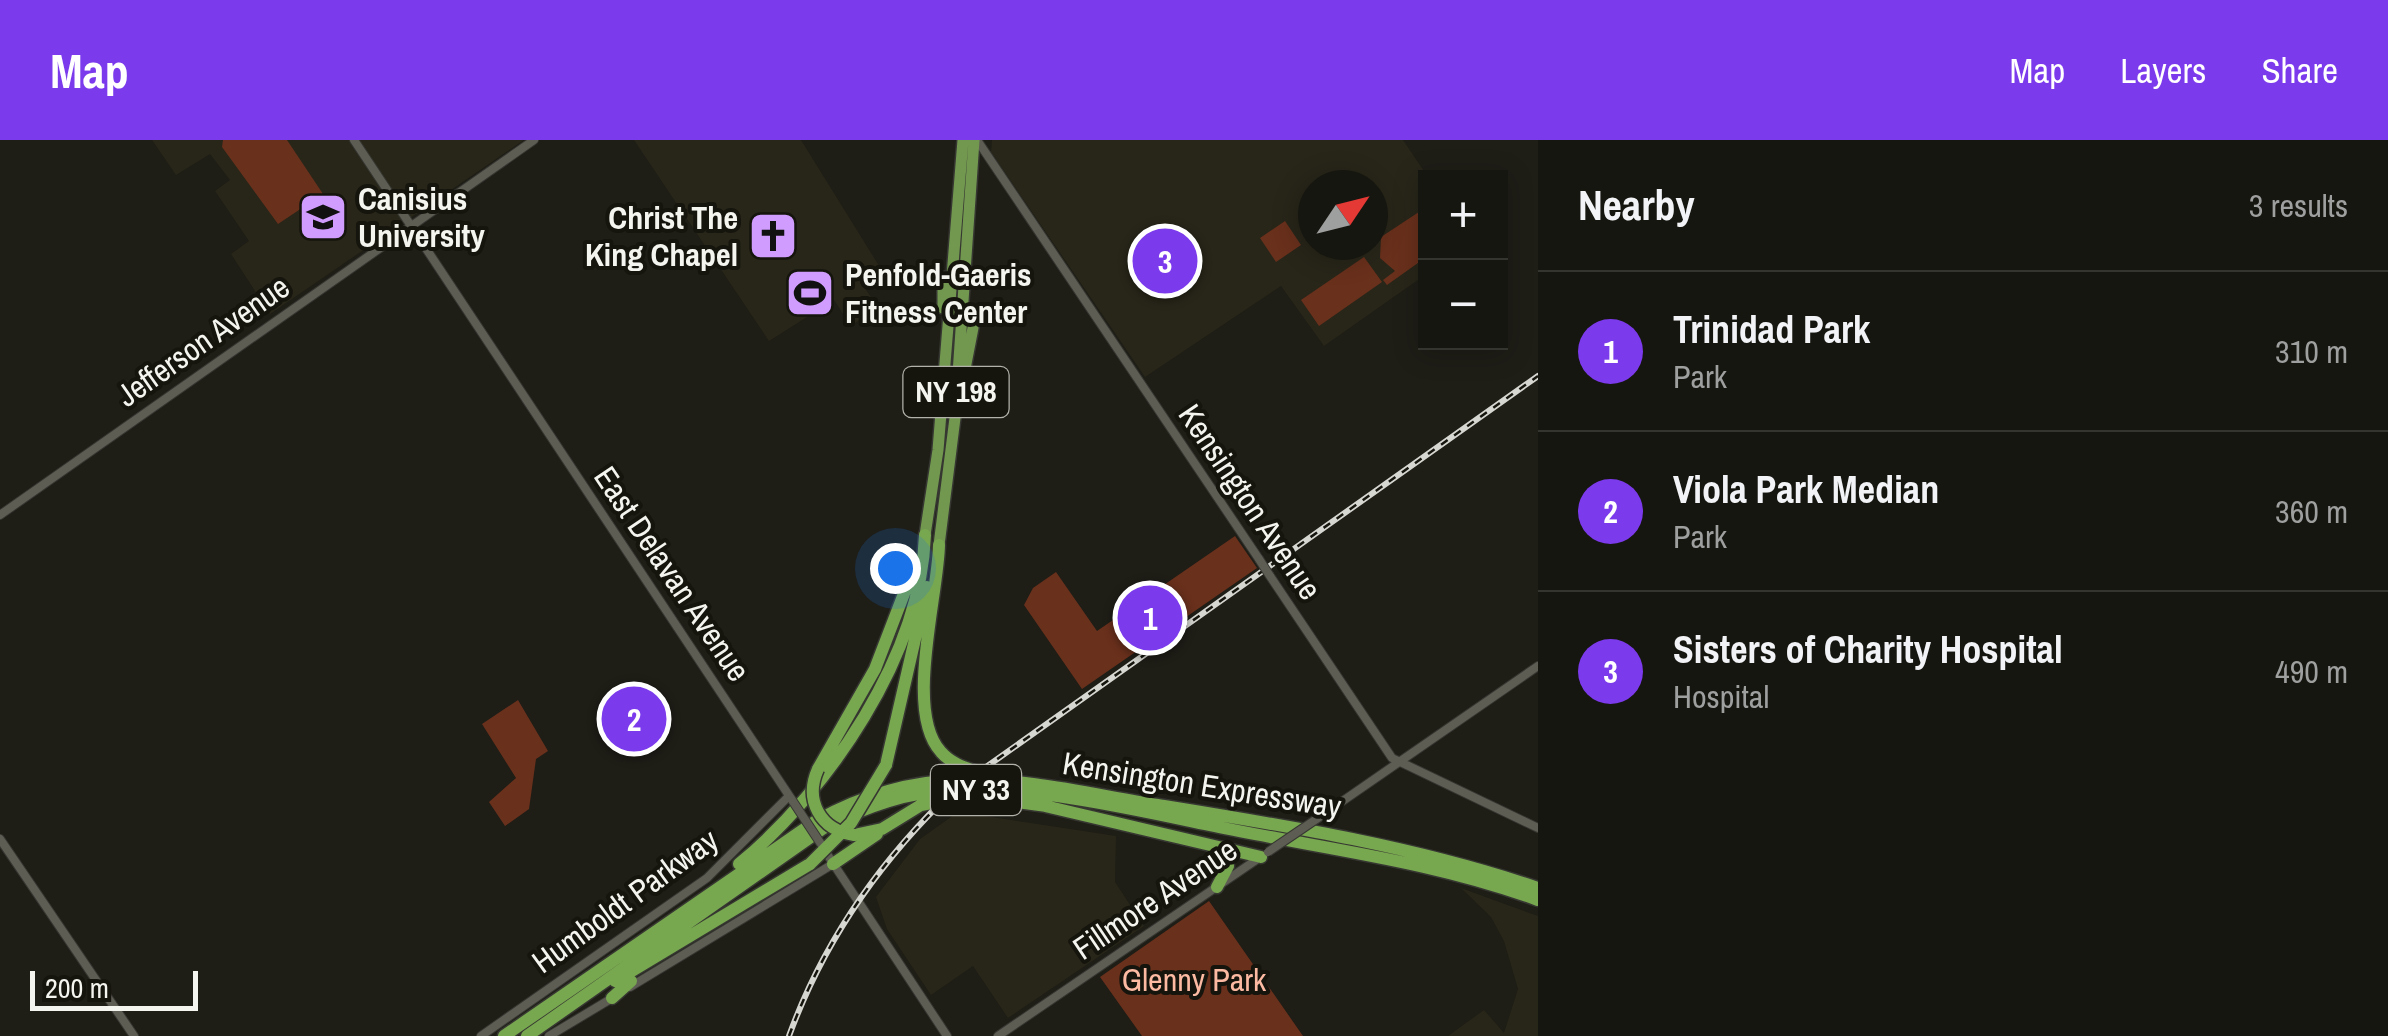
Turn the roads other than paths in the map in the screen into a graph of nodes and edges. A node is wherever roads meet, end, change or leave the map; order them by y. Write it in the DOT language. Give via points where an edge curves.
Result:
graph roads {
  1 [pos="354,140"];
  2 [pos="534,140"];
  3 [pos="963,140"];
  4 [pos="977,142"];
  5 [pos="411,226"];
  6 [pos="943,277"];
  7 [pos="974,328"];
  8 [pos="946,352"];
  9 [pos="955,418"];
  10 [pos="0,515"];
  11 [pos="925,535"];
  12 [pos="939,545"];
  13 [pos="1538,666"];
  14 [pos="1420,748"];
  15 [pos="1399,762"];
  16 [pos="1427,775"];
  17 [pos="995,780"];
  18 [pos="790,798"];
  19 [pos="1045,806"];
  20 [pos="1216,826"];
  21 [pos="1538,828"];
  22 [pos="882,829"];
  23 [pos="0,839"];
  24 [pos="1221,850"];
  25 [pos="1264,855"];
  26 [pos="834,864"];
  27 [pos="1217,887"];
  28 [pos="1538,888"];
  29 [pos="710,892"];
  30 [pos="1538,900"];
  31 [pos="702,931"];
  32 [pos="612,998"];
  33 [pos="575,1002"];
  34 [pos="134,1036"];
  35 [pos="481,1036"];
  36 [pos="504,1036"];
  37 [pos="527,1036"];
  38 [pos="550,1036"];
  39 [pos="947,1036"];
  40 [pos="998,1036"];
  1 -- 5 [label="street, East Delavan Avenue"];
  2 -- 5 [label="street, Jefferson Avenue"];
  3 -- 8 [label="highway, NY 198"];
  4 -- 9 [label="highway, NY 198"];
  4 -- 15 [label="street, Kensington Avenue, bridge"];
  5 -- 10 [label="street, Jefferson Avenue"];
  5 -- 18 [label="street, East Delavan Avenue"];
  6 -- 8 [label="highway"];
  7 -- 9 [label="highway"];
  8 -- 11 [label="highway, NY 198"];
  9 -- 12 [label="highway, NY 198"];
  11 -- 22 [label="highway, bridge" via="875,669 818,769 812,792 819,815 836,830 854,836"];
  11 -- 29 [label="highway" via="900,638 851,738 791,817"];
  12 -- 17 [label="highway" via="926,726 948,758"];
  12 -- 31 [label="highway, bridge" via="886,765 851,824 810,864"];
  13 -- 14 [label="street, Fillmore Avenue"];
  14 -- 15 [label="street, Fillmore Avenue"];
  14 -- 16 [label="street" via="1415,761"];
  15 -- 16 [label="street, Kensington Avenue"];
  15 -- 25 [label="street, Fillmore Avenue, bridge"];
  16 -- 21 [label="street, Kensington Avenue"];
  17 -- 28 [label="highway, Kensington Expressway / NY 33" via="1373,840"];
  17 -- 29 [label="highway, Kensington Expressway / NY 33" via="918,785 859,800"];
  18 -- 26 [label="street, East Delavan Avenue, bridge"];
  18 -- 35 [label="street, Humboldt Parkway" via="706,878"];
  19 -- 20 [label="highway"];
  19 -- 22 [label="highway" via="936,800"];
  19 -- 24 [label="highway"];
  20 -- 30 [label="highway, Kensington Expressway / NY 33" via="1438,868"];
  20 -- 33 [label="highway, Kensington Expressway / NY 33" via="989,790 886,802 804,840"];
  22 -- 26 [label="highway"];
  23 -- 34 [label="street"];
  24 -- 25 [label="highway"];
  24 -- 27 [label="highway" via="1228,866"];
  25 -- 27 [label="street, Fillmore Avenue"];
  26 -- 32 [label="street, Humboldt Parkway"];
  26 -- 39 [label="street, East Delavan Avenue"];
  27 -- 40 [label="street, Fillmore Avenue"];
  29 -- 36 [label="highway, Kensington Expressway / NY 33"];
  31 -- 32 [label="highway"];
  31 -- 33 [label="highway"];
  32 -- 38 [label="street, Humboldt Parkway"];
  33 -- 37 [label="highway, Kensington Expressway / NY 33"];
}
